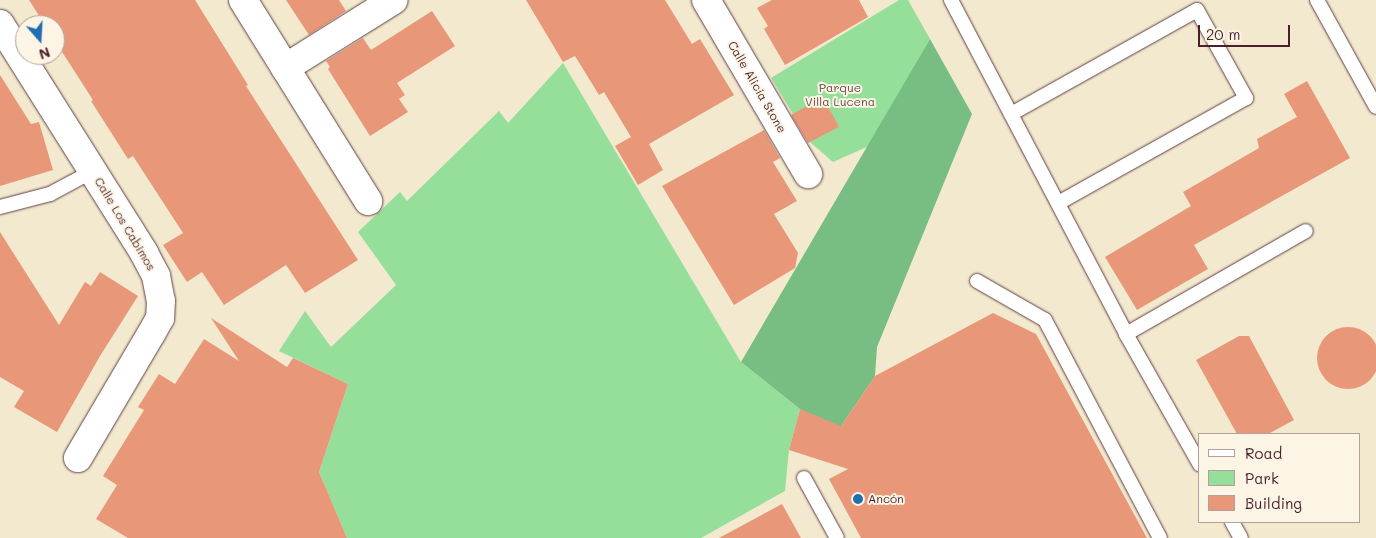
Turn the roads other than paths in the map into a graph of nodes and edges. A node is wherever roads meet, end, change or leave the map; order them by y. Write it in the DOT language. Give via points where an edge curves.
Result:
graph roads {
  1 [pos="243,0"];
  2 [pos="394,0"];
  3 [pos="706,0"];
  4 [pos="951,0"];
  5 [pos="1317,0"];
  6 [pos="0,24"];
  7 [pos="285,68"];
  8 [pos="1376,107"];
  9 [pos="1011,114"];
  10 [pos="93,172"];
  11 [pos="808,174"];
  12 [pos="368,201"];
  13 [pos="1058,202"];
  14 [pos="0,207"];
  15 [pos="1306,231"];
  16 [pos="977,281"];
  17 [pos="1126,334"];
  18 [pos="78,458"];
  19 [pos="1198,461"];
  20 [pos="804,478"];
  21 [pos="1233,523"];
  22 [pos="837,538"];
  23 [pos="1160,538"];
  24 [pos="1241,538"];
  1 -- 7 [label="street"];
  2 -- 7 [label="street"];
  3 -- 11 [label="street, Calle Alicia Stone"];
  4 -- 9 [label="lane"];
  5 -- 8 [label="lane"];
  6 -- 10 [label="street, Calle Los Cabimos"];
  7 -- 12 [label="street"];
  9 -- 13 [label="lane"];
  9 -- 13 [label="lane" via="1197,10 1246,98"];
  10 -- 14 [label="lane" via="50,194"];
  10 -- 18 [label="street, Calle Los Cabimos" via="144,253 156,276 161,301 160,318"];
  13 -- 17 [label="lane"];
  15 -- 17 [label="lane"];
  16 -- 23 [label="lane" via="1045,320"];
  17 -- 19 [label="lane"];
  20 -- 22 [label="lane"];
  21 -- 24 [label="lane"];
}
